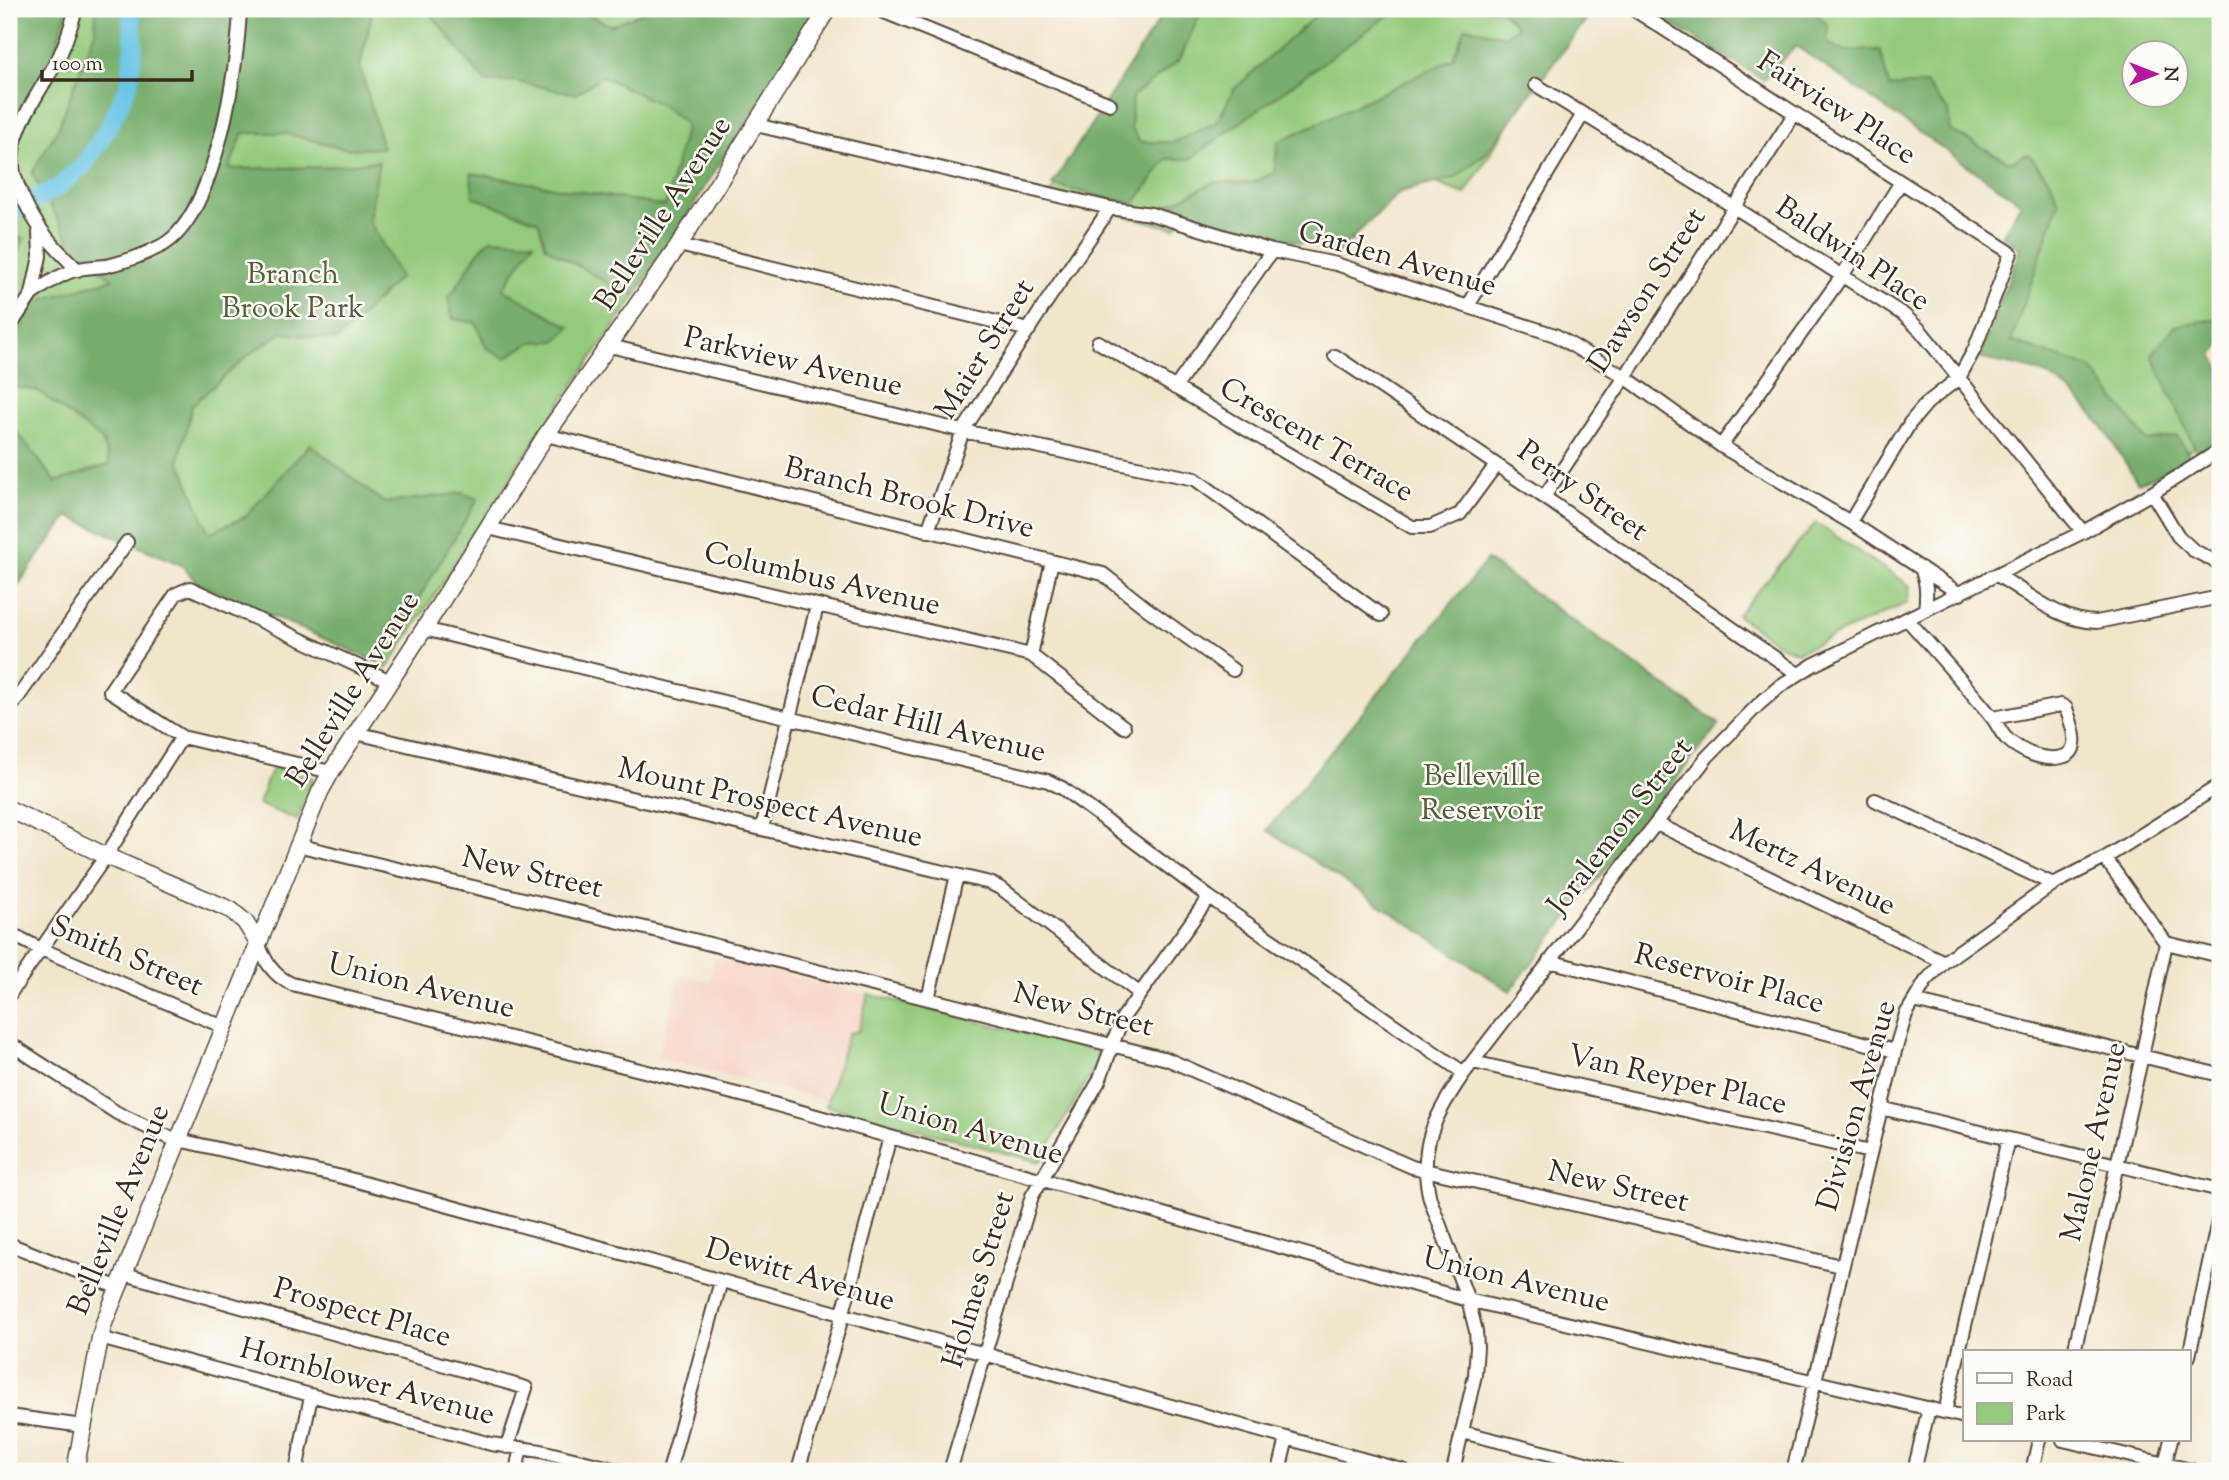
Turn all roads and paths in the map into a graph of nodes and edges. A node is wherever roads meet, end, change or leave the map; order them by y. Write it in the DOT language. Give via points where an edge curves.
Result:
graph roads {
  1 [pos="76,9"];
  2 [pos="240,9"];
  3 [pos="828,9"];
  4 [pos="877,9"];
  5 [pos="1633,9"];
  6 [pos="1535,85"];
  7 [pos="1110,104"];
  8 [pos="1795,113"];
  9 [pos="1583,114"];
  10 [pos="756,125"];
  11 [pos="1901,182"];
  12 [pos="1734,207"];
  13 [pos="1110,208"];
  14 [pos="38,228"];
  15 [pos="679,245"];
  16 [pos="1272,251"];
  17 [pos="78,270"];
  18 [pos="1842,276"];
  19 [pos="32,294"];
  20 [pos="1468,306"];
  21 [pos="9,328"];
  22 [pos="1029,330"];
  23 [pos="1098,342"];
  24 [pos="610,346"];
  25 [pos="1335,356"];
  26 [pos="1625,377"];
  27 [pos="1959,378"];
  28 [pos="1175,388"];
  29 [pos="963,431"];
  30 [pos="546,435"];
  31 [pos="1721,446"];
  32 [pos="2220,450"];
  33 [pos="1496,465"];
  34 [pos="2152,493"];
  35 [pos="1544,497"];
  36 [pos="1850,522"];
  37 [pos="488,528"];
  38 [pos="928,531"];
  39 [pos="2082,532"];
  40 [pos="127,542"];
  41 [pos="1052,561"];
  42 [pos="2220,564"];
  43 [pos="1920,568"];
  44 [pos="1997,575"];
  45 [pos="1960,594"];
  46 [pos="2220,597"];
  47 [pos="817,606"];
  48 [pos="1925,610"];
  49 [pos="1381,615"];
  50 [pos="1907,619"];
  51 [pos="424,629"];
  52 [pos="1031,655"];
  53 [pos="1233,670"];
  54 [pos="1798,674"];
  55 [pos="390,681"];
  56 [pos="9,710"];
  57 [pos="789,717"];
  58 [pos="1993,718"];
  59 [pos="1124,727"];
  60 [pos="356,733"];
  61 [pos="182,737"];
  62 [pos="331,772"];
  63 [pos="2220,785"];
  64 [pos="1875,800"];
  65 [pos="9,809"];
  66 [pos="1657,824"];
  67 [pos="762,828"];
  68 [pos="297,845"];
  69 [pos="106,856"];
  70 [pos="2105,858"];
  71 [pos="957,876"];
  72 [pos="2053,884"];
  73 [pos="1209,897"];
  74 [pos="9,933"];
  75 [pos="258,943"];
  76 [pos="2166,943"];
  77 [pos="40,950"];
  78 [pos="2220,956"];
  79 [pos="1549,961"];
  80 [pos="1944,962"];
  81 [pos="1139,993"];
  82 [pos="9,995"];
  83 [pos="928,999"];
  84 [pos="1914,1001"];
  85 [pos="224,1027"];
  86 [pos="9,1043"];
  87 [pos="1111,1045"];
  88 [pos="1895,1051"];
  89 [pos="2142,1056"];
  90 [pos="1473,1062"];
  91 [pos="1464,1073"];
  92 [pos="2220,1075"];
  93 [pos="1881,1108"];
  94 [pos="890,1137"];
  95 [pos="2008,1139"];
  96 [pos="178,1140"];
  97 [pos="1870,1152"];
  98 [pos="2116,1166"];
  99 [pos="1425,1170"];
  100 [pos="1041,1179"];
  101 [pos="2220,1190"];
  102 [pos="2220,1212"];
  103 [pos="9,1244"];
  104 [pos="1842,1266"];
  105 [pos="122,1281"];
  106 [pos="721,1282"];
  107 [pos="1468,1300"];
  108 [pos="843,1315"];
  109 [pos="100,1338"];
  110 [pos="2074,1350"];
  111 [pos="2190,1351"];
  112 [pos="984,1355"];
  113 [pos="1815,1381"];
  114 [pos="311,1396"];
  115 [pos="1929,1408"];
  116 [pos="1945,1412"];
  117 [pos="9,1416"];
  118 [pos="1963,1416"];
  119 [pos="83,1426"];
  120 [pos="1462,1432"];
  121 [pos="1287,1438"];
  122 [pos="2039,1442"];
  123 [pos="2071,1442"];
  124 [pos="2171,1442"];
  125 [pos="507,1447"];
  126 [pos="521,1448"];
  127 [pos="2169,1467"];
  128 [pos="78,1471"];
  129 [pos="296,1471"];
  130 [pos="516,1471"];
  131 [pos="622,1471"];
  132 [pos="669,1471"];
  133 [pos="799,1471"];
  134 [pos="950,1471"];
  135 [pos="1279,1471"];
  136 [pos="1405,1471"];
  137 [pos="1453,1471"];
  138 [pos="1618,1471"];
  139 [pos="1793,1471"];
  140 [pos="1914,1471"];
  141 [pos="2032,1471"];
  142 [pos="2195,1471"];
  1 -- 14 [label="street" via="57,62 14,146 12,165 17,183"];
  2 -- 17 [label="street" via="230,99 211,168 186,222 171,239 137,256"];
  3 -- 10 [label="main road, Belleville Avenue"];
  4 -- 7 [label="street"];
  5 -- 8 [label="street, Fairview Place"];
  6 -- 9 [label="street, Baldwin Place"];
  8 -- 11 [label="street, Fairview Place"];
  8 -- 12 [label="street, Dawson Street"];
  9 -- 12 [label="street, Baldwin Place"];
  9 -- 20 [label="street"];
  10 -- 13 [label="street, Garden Avenue"];
  10 -- 15 [label="main road, Belleville Avenue"];
  11 -- 18 [label="street"];
  11 -- 27 [label="street, Fairview Place" via="2011,253"];
  12 -- 18 [label="street, Baldwin Place"];
  12 -- 26 [label="street, Dawson Street"];
  13 -- 16 [label="street, Garden Avenue" via="1151,214"];
  13 -- 22 [label="street, Maier Street"];
  14 -- 17 [label="street"];
  14 -- 19 [label="street" via="40,256"];
  15 -- 22 [label="street"];
  15 -- 24 [label="main road, Belleville Avenue"];
  16 -- 20 [label="street, Garden Avenue" via="1336,264"];
  16 -- 28 [label="street"];
  17 -- 19 [label="street"];
  18 -- 27 [label="street, Baldwin Place" via="1913,323"];
  18 -- 31 [label="street"];
  19 -- 21 [label="street"];
  20 -- 26 [label="street, Garden Avenue" via="1555,335"];
  22 -- 29 [label="street, Maier Street"];
  23 -- 28 [label="street, Crescent Terrace"];
  24 -- 29 [label="street, Parkview Avenue"];
  24 -- 30 [label="main road, Belleville Avenue"];
  25 -- 33 [label="street, Perry Street"];
  26 -- 31 [label="street, Garden Avenue"];
  26 -- 35 [label="street, Dawson Street"];
  27 -- 36 [label="street" via="1918,412"];
  27 -- 39 [label="street, Baldwin Place"];
  28 -- 33 [label="street, Crescent Terrace" via="1418,528 1460,514"];
  29 -- 38 [label="street, Maier Street"];
  29 -- 49 [label="street, Parkview Avenue" via="1195,480"];
  30 -- 37 [label="main road, Belleville Avenue"];
  30 -- 38 [label="street, Branch Brook Drive"];
  31 -- 36 [label="street, Garden Avenue"];
  32 -- 34 [label="street, Joralemon Street"];
  33 -- 35 [label="street, Perry Street"];
  34 -- 39 [label="street, Joralemon Street"];
  34 -- 42 [label="street" via="2185,544"];
  35 -- 54 [label="street, Perry Street"];
  36 -- 43 [label="street, Garden Avenue"];
  37 -- 47 [label="street, Columbus Avenue"];
  37 -- 51 [label="main road, Belleville Avenue"];
  38 -- 41 [label="street, Branch Brook Drive"];
  39 -- 44 [label="street, Joralemon Street"];
  40 -- 56 [label="street"];
  41 -- 52 [label="street"];
  41 -- 53 [label="street, Branch Brook Drive" via="1103,574"];
  43 -- 45 [label="street, Garden Avenue"];
  43 -- 48 [label="street" via="1927,584"];
  44 -- 45 [label="street, Joralemon Street"];
  44 -- 46 [label="street" via="2065,616 2087,622"];
  45 -- 48 [label="street, Joralemon Street"];
  47 -- 52 [label="street, Columbus Avenue"];
  47 -- 57 [label="street"];
  48 -- 50 [label="street, Joralemon Street"];
  50 -- 54 [label="street, Joralemon Street"];
  50 -- 58 [label="street"];
  51 -- 55 [label="main road, Belleville Avenue"];
  51 -- 57 [label="street, Cedar Hill Avenue"];
  52 -- 59 [label="street, Columbus Avenue"];
  54 -- 66 [label="street, Joralemon Street" via="1758,705 1707,757"];
  55 -- 60 [label="main road, Belleville Avenue"];
  55 -- 61 [label="street" via="190,588 176,594 110,691"];
  57 -- 67 [label="street"];
  57 -- 73 [label="street, Cedar Hill Avenue" via="1048,781"];
  58 -- 58 [label="street" via="2061,705 2066,708 2074,748 2062,757 2043,759 2004,737"];
  60 -- 62 [label="main road, Belleville Avenue"];
  60 -- 67 [label="street, Mount Prospect Avenue"];
  61 -- 62 [label="street"];
  61 -- 69 [label="street"];
  62 -- 68 [label="main road, Belleville Avenue"];
  63 -- 70 [label="street, Division Avenue"];
  64 -- 72 [label="street"];
  65 -- 69 [label="main road, Union Avenue"];
  66 -- 79 [label="street, Joralemon Street"];
  66 -- 80 [label="street, Mertz Avenue"];
  67 -- 71 [label="street, Mount Prospect Avenue"];
  68 -- 75 [label="main road, Belleville Avenue"];
  68 -- 83 [label="street, New Street"];
  69 -- 75 [label="main road, Union Avenue" via="231,910"];
  69 -- 77 [label="street"];
  70 -- 72 [label="street, Division Avenue"];
  70 -- 76 [label="street"];
  71 -- 81 [label="street, Mount Prospect Avenue" via="1002,889"];
  71 -- 83 [label="street"];
  72 -- 80 [label="street, Division Avenue"];
  73 -- 81 [label="street, Holmes Street"];
  73 -- 91 [label="street, Cedar Hill Avenue"];
  74 -- 77 [label="street, Smith Street"];
  75 -- 85 [label="main road, Belleville Avenue"];
  75 -- 94 [label="street, Union Avenue" via="265,962 292,984 749,1097"];
  76 -- 78 [label="street"];
  76 -- 89 [label="street, Malone Avenue"];
  77 -- 82 [label="street"];
  77 -- 85 [label="street, Smith Street"];
  79 -- 88 [label="street, Reservoir Place"];
  79 -- 90 [label="street, Joralemon Street"];
  80 -- 84 [label="street, Division Avenue"];
  81 -- 87 [label="street, Holmes Street"];
  83 -- 87 [label="street, New Street"];
  84 -- 88 [label="street, Division Avenue"];
  84 -- 89 [label="street"];
  85 -- 96 [label="main road, Belleville Avenue"];
  86 -- 96 [label="street, Dewitt Avenue" via="117,1113"];
  87 -- 99 [label="street, New Street" via="1167,1059 1398,1163"];
  87 -- 100 [label="street, Holmes Street" via="1099,1081"];
  88 -- 93 [label="street, Division Avenue"];
  89 -- 92 [label="street"];
  89 -- 98 [label="street, Malone Avenue"];
  90 -- 91 [label="street, Joralemon Street"];
  90 -- 97 [label="street, Van Reyper Place"];
  91 -- 99 [label="street, Joralemon Street" via="1433,1125"];
  93 -- 95 [label="street"];
  93 -- 97 [label="street, Division Avenue"];
  94 -- 100 [label="street, Union Avenue"];
  94 -- 108 [label="street"];
  95 -- 98 [label="street"];
  95 -- 116 [label="street"];
  96 -- 105 [label="main road, Belleville Avenue"];
  96 -- 106 [label="street, Dewitt Avenue" via="342,1177"];
  97 -- 104 [label="street, Division Avenue"];
  98 -- 101 [label="street"];
  98 -- 110 [label="street, Malone Avenue"];
  99 -- 104 [label="street, New Street"];
  99 -- 107 [label="street, Joralemon Street" via="1430,1199"];
  100 -- 107 [label="street, Union Avenue"];
  100 -- 112 [label="street, Holmes Street"];
  102 -- 111 [label="street"];
  103 -- 105 [label="street"];
  104 -- 113 [label="street, Division Avenue"];
  105 -- 109 [label="main road, Belleville Avenue"];
  105 -- 125 [label="street, Prospect Place" via="526,1388"];
  106 -- 108 [label="street, Dewitt Avenue"];
  106 -- 132 [label="street"];
  107 -- 113 [label="street, Union Avenue"];
  107 -- 120 [label="street, Joralemon Street" via="1475,1320 1477,1354"];
  108 -- 112 [label="street, Dewitt Avenue"];
  108 -- 133 [label="street"];
  109 -- 114 [label="street, Hornblower Avenue"];
  109 -- 119 [label="main road, Belleville Avenue"];
  112 -- 121 [label="street, Dewitt Avenue"];
  112 -- 134 [label="street, Holmes Street"];
  113 -- 115 [label="street, Union Avenue"];
  113 -- 139 [label="street, Division Avenue"];
  114 -- 125 [label="street, Hornblower Avenue"];
  114 -- 129 [label="street"];
  115 -- 116 [label="street, Union Avenue"];
  115 -- 140 [label="street"];
  116 -- 118 [label="street, Union Avenue"];
  117 -- 119 [label="street"];
  119 -- 128 [label="main road, Belleville Avenue"];
  120 -- 137 [label="street, Joralemon Street"];
  120 -- 138 [label="street"];
  121 -- 135 [label="street"];
  121 -- 136 [label="street, Dewitt Avenue"];
  122 -- 141 [label="street"];
  123 -- 127 [label="street"];
  124 -- 127 [label="street"];
  125 -- 126 [label="street, Hornblower Avenue"];
  126 -- 130 [label="street"];
  126 -- 131 [label="street, Hornblower Avenue"];
  127 -- 142 [label="street"];
}
